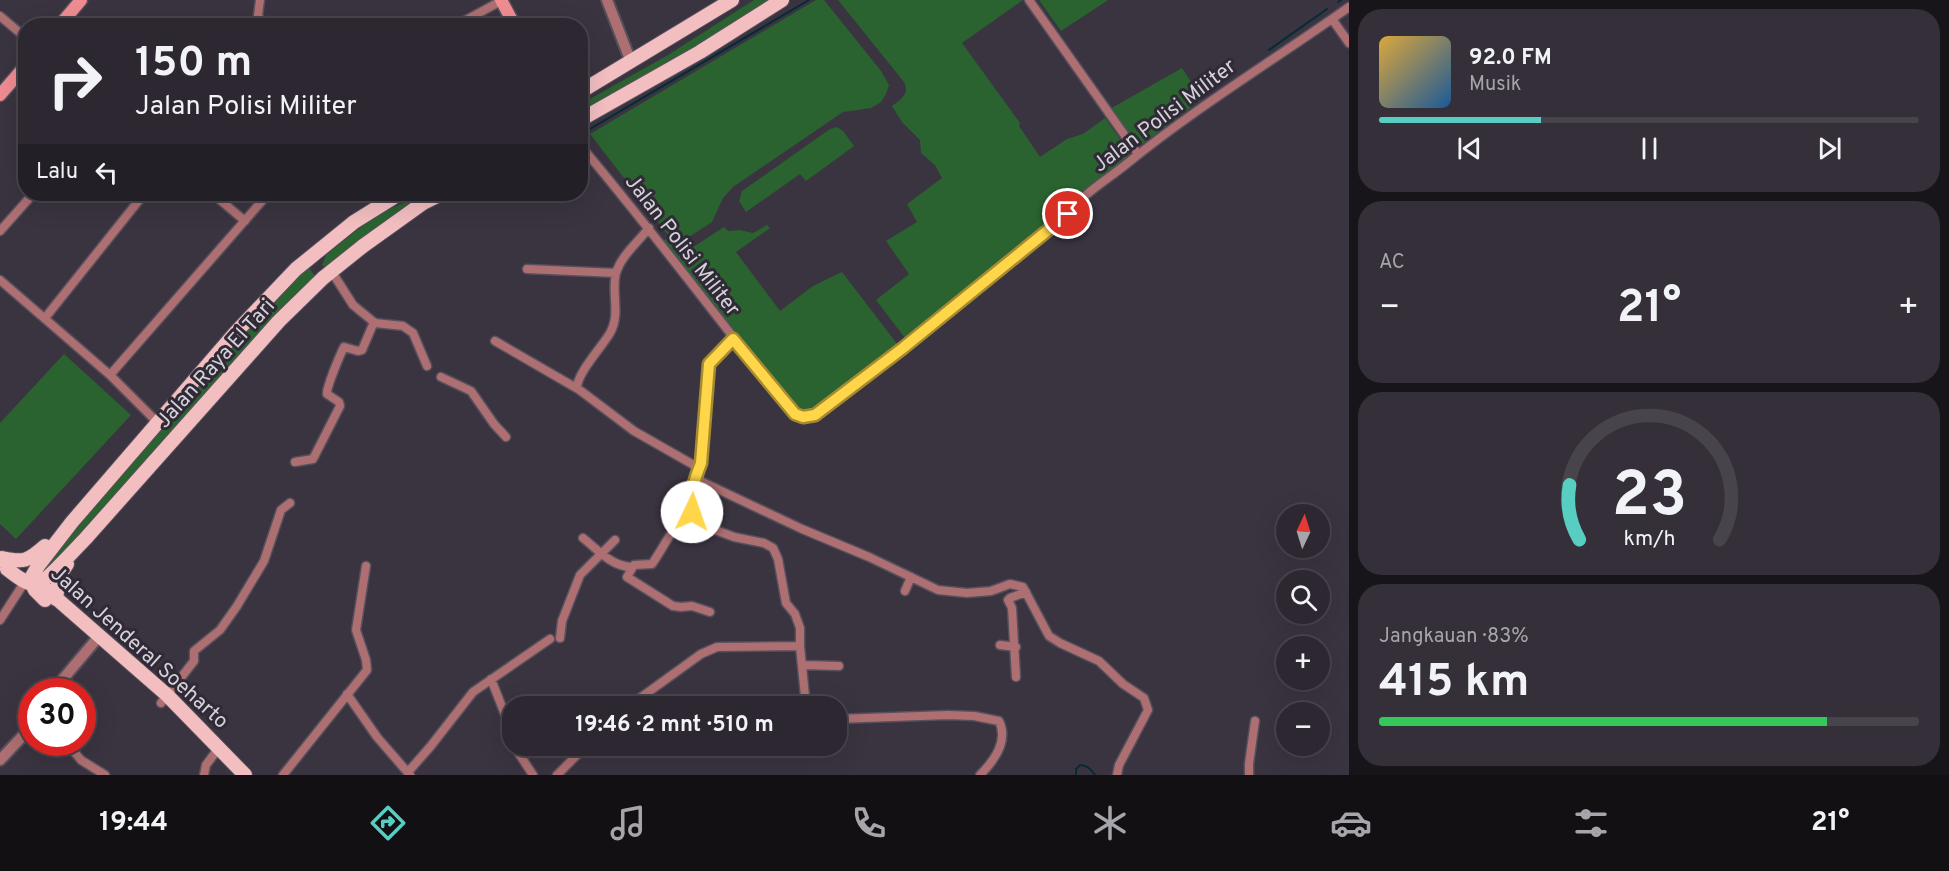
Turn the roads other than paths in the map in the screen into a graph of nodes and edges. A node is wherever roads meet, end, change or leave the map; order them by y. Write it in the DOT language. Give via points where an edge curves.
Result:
graph roads {
  1 [pos="81,0"];
  2 [pos="260,0"];
  3 [pos="607,0"];
  4 [pos="732,0"];
  5 [pos="782,0"];
  6 [pos="1029,0"];
  7 [pos="501,1"];
  8 [pos="1348,8"];
  9 [pos="0,16"];
  10 [pos="66,18"];
  11 [pos="259,18"];
  12 [pos="470,18"];
  13 [pos="511,18"];
  14 [pos="1332,19"];
  15 [pos="18,31"];
  16 [pos="1349,43"];
  17 [pos="631,62"];
  18 [pos="18,74"];
  19 [pos="588,87"];
  20 [pos="0,95"];
  21 [pos="588,115"];
  22 [pos="1138,154"];
  23 [pos="588,156"];
  24 [pos="27,201"];
  25 [pos="138,201"];
  26 [pos="222,201"];
  27 [pos="262,201"];
  28 [pos="388,201"];
  29 [pos="416,201"];
  30 [pos="245,220"];
  31 [pos="649,228"];
  32 [pos="0,231"];
  33 [pos="306,259"];
  34 [pos="527,270"];
  35 [pos="616,273"];
  36 [pos="328,275"];
  37 [pos="0,280"];
  38 [pos="45,318"];
  39 [pos="374,322"];
  40 [pos="733,339"];
  41 [pos="495,340"];
  42 [pos="427,366"];
  43 [pos="110,375"];
  44 [pos="441,377"];
  45 [pos="578,389"];
  46 [pos="157,422"];
  47 [pos="506,437"];
  48 [pos="295,462"];
  49 [pos="699,468"];
  50 [pos="694,478"];
  51 [pos="290,504"];
  52 [pos="692,512"];
  53 [pos="72,522"];
  54 [pos="86,538"];
  55 [pos="584,538"];
  56 [pos="615,540"];
  57 [pos="600,556"];
  58 [pos="2,561"];
  59 [pos="366,566"];
  60 [pos="631,567"];
  61 [pos="911,577"];
  62 [pos="32,581"];
  63 [pos="905,591"];
  64 [pos="1026,592"];
  65 [pos="51,600"];
  66 [pos="710,612"];
  67 [pos="0,620"];
  68 [pos="95,641"];
  69 [pos="1000,645"];
  70 [pos="800,646"];
  71 [pos="1016,647"];
  72 [pos="803,666"];
  73 [pos="839,666"];
  74 [pos="1017,677"];
  75 [pos="64,678"];
  76 [pos="491,679"];
  77 [pos="347,694"];
  78 [pos="643,696"];
  79 [pos="805,696"];
  80 [pos="164,699"];
  81 [pos="502,707"];
  82 [pos="847,719"];
  83 [pos="1255,721"];
  84 [pos="18,741"];
  85 [pos="215,753"];
  86 [pos="78,756"];
  87 [pos="520,756"];
  88 [pos="576,756"];
  89 [pos="0,760"];
  90 [pos="409,774"];
  91 [pos="105,775"];
  92 [pos="204,775"];
  93 [pos="236,775"];
  94 [pos="245,775"];
  95 [pos="283,775"];
  96 [pos="533,775"];
  97 [pos="557,775"];
  98 [pos="980,775"];
  99 [pos="1117,775"];
  100 [pos="1249,775"];
  1 -- 10 [label="main road"];
  2 -- 11 [label="street"];
  3 -- 17 [label="street"];
  4 -- 17 [label="main road"];
  5 -- 21 [label="main road"];
  6 -- 22 [label="street"];
  7 -- 12 [label="street"];
  7 -- 13 [label="main road"];
  8 -- 14 [label="street, Jalan Polisi Militer"];
  9 -- 15 [label="street"];
  14 -- 16 [label="street"];
  14 -- 22 [label="street, Jalan Polisi Militer"];
  17 -- 19 [label="main road"];
  18 -- 20 [label="main road"];
  22 -- 40 [label="street, Jalan Polisi Militer" via="903,348 815,415 795,414"];
  23 -- 31 [label="street, Jalan Polisi Militer"];
  24 -- 32 [label="street"];
  25 -- 38 [label="street"];
  26 -- 30 [label="street"];
  27 -- 30 [label="street"];
  28 -- 33 [label="main road, Jalan Raya El Tari"];
  29 -- 36 [label="main road, Jalan Raya El Tari"];
  30 -- 43 [label="street"];
  31 -- 35 [label="street"];
  31 -- 40 [label="street, Jalan Polisi Militer"];
  33 -- 36 [label="main road"];
  33 -- 46 [label="main road, Jalan Raya El Tari"];
  34 -- 35 [label="street"];
  35 -- 45 [label="street" via="612,330 579,377"];
  36 -- 39 [label="street" via="353,305"];
  36 -- 54 [label="main road, Jalan Raya El Tari" via="279,321"];
  37 -- 38 [label="street"];
  38 -- 43 [label="street"];
  39 -- 42 [label="street" via="403,326 413,333"];
  39 -- 48 [label="street" via="362,350 344,347 327,389 327,394 340,406 313,459"];
  40 -- 49 [label="street" via="709,364"];
  41 -- 45 [label="street"];
  43 -- 46 [label="street"];
  44 -- 47 [label="street" via="471,391"];
  45 -- 49 [label="street" via="634,431"];
  46 -- 53 [label="main road, Jalan Raya El Tari"];
  49 -- 50 [label="street"];
  50 -- 52 [label="street"];
  50 -- 61 [label="street"];
  51 -- 80 [label="street" via="281,510 264,561 237,606 220,630 194,651 194,661"];
  52 -- 60 [label="street" via="652,564"];
  52 -- 70 [label="street" via="718,531 773,548 786,603 800,628"];
  53 -- 58 [label="main road" via="33,557"];
  53 -- 62 [label="main road, Jalan Raya El Tari"];
  54 -- 62 [label="main road, Jalan Raya El Tari"];
  54 -- 65 [label="main road" via="59,576"];
  55 -- 57 [label="street"];
  56 -- 57 [label="street"];
  57 -- 60 [label="street"];
  57 -- 76 [label="street" via="580,575 555,638"];
  58 -- 62 [label="main road, Jalan Jenderal Soeharto"];
  59 -- 77 [label="street" via="356,630 367,670"];
  60 -- 66 [label="street" via="628,579 673,606 692,606"];
  61 -- 63 [label="street"];
  61 -- 64 [label="street" via="951,592 991,591 1014,584"];
  62 -- 65 [label="main road, Jalan Jenderal Soeharto"];
  62 -- 67 [label="street"];
  64 -- 71 [label="street" via="1010,598"];
  64 -- 99 [label="street" via="1049,636 1099,661 1147,702 1148,710"];
  65 -- 68 [label="main road, Jalan Jenderal Soeharto"];
  65 -- 80 [label="main road, Jalan Jenderal Soeharto"];
  68 -- 75 [label="street"];
  68 -- 80 [label="main road, Jalan Jenderal Soeharto"];
  69 -- 71 [label="street"];
  70 -- 72 [label="street"];
  70 -- 78 [label="street" via="717,646"];
  71 -- 74 [label="street"];
  72 -- 73 [label="street"];
  72 -- 79 [label="street"];
  76 -- 81 [label="street"];
  76 -- 90 [label="street" via="473,692"];
  77 -- 90 [label="street" via="366,724"];
  77 -- 95 [label="street"];
  80 -- 85 [label="main road, Jalan Jenderal Soeharto"];
  80 -- 94 [label="main road, Jalan Jenderal Soeharto"];
  82 -- 98 [label="street" via="948,715 999,721 1002,729 997,755"];
  83 -- 100 [label="street"];
  84 -- 89 [label="street"];
  85 -- 92 [label="street"];
  85 -- 93 [label="main road, Jalan Jenderal Soeharto"];
  86 -- 91 [label="street"];
  87 -- 96 [label="street"];
  88 -- 97 [label="street"];
}
